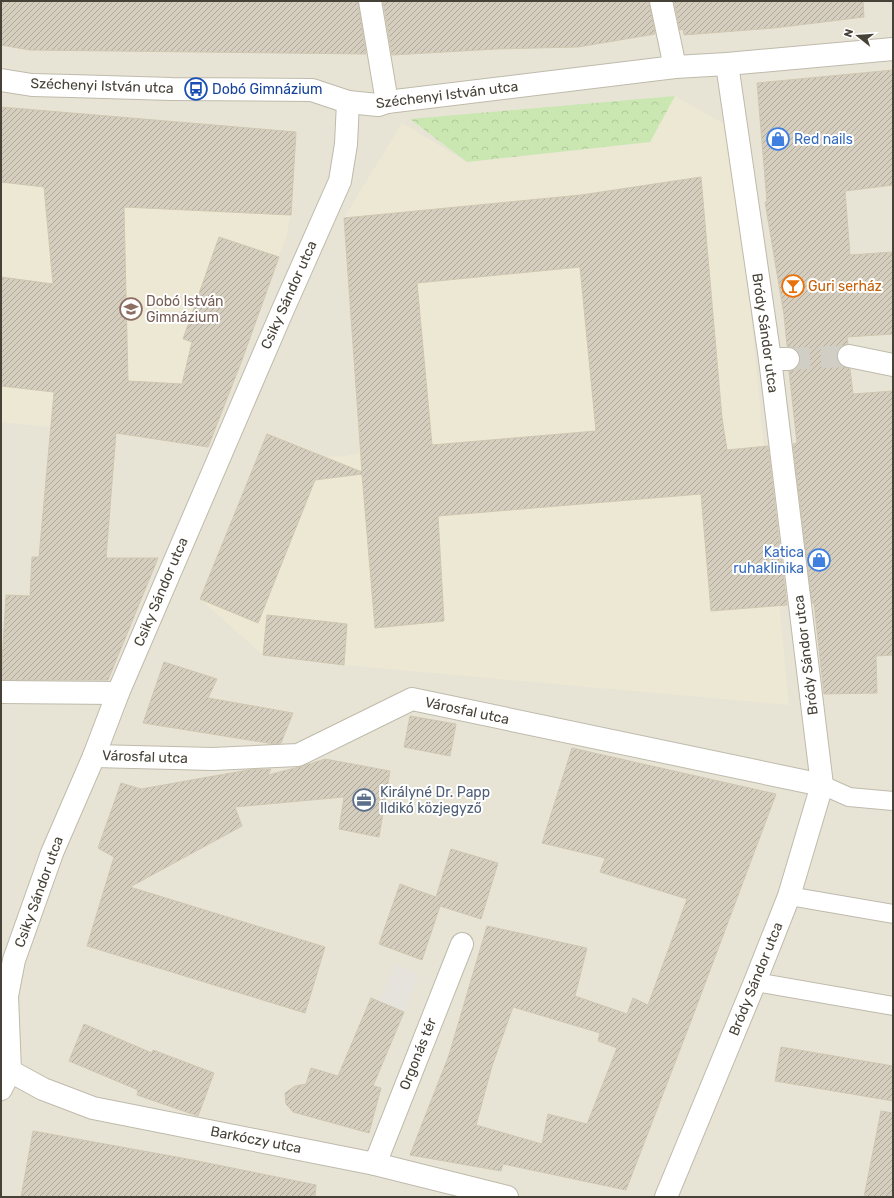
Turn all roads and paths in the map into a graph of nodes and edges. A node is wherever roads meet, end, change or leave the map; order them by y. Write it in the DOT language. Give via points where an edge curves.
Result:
graph roads {
  1 [pos="370,1"];
  2 [pos="661,1"];
  3 [pos="893,49"];
  4 [pos="727,64"];
  5 [pos="675,67"];
  6 [pos="1,80"];
  7 [pos="348,102"];
  8 [pos="387,102"];
  9 [pos="849,356"];
  10 [pos="893,365"];
  11 [pos="1,692"];
  12 [pos="118,693"];
  13 [pos="94,756"];
  14 [pos="822,785"];
  15 [pos="893,801"];
  16 [pos="789,896"];
  17 [pos="893,914"];
  18 [pos="462,944"];
  19 [pos="755,982"];
  20 [pos="893,1006"];
  21 [pos="5,1080"];
  22 [pos="375,1164"];
  23 [pos="506,1197"];
  24 [pos="666,1197"];
  1 -- 8 [label="street"];
  2 -- 5 [label="street"];
  3 -- 4 [label="street, Széchenyi István utca"];
  4 -- 5 [label="street, Széchenyi István utca"];
  4 -- 14 [label="street, Bródy Sándor utca" via="779,359"];
  5 -- 8 [label="street, Széchenyi István utca"];
  6 -- 7 [label="street, Széchenyi István utca" via="70,86 312,90"];
  7 -- 8 [label="street, Széchenyi István utca" via="378,105"];
  7 -- 12 [label="street, Csiky Sándor utca" via="346,144 340,181"];
  9 -- 10 [label="street"];
  11 -- 12 [label="street"];
  12 -- 13 [label="street, Csiky Sándor utca"];
  13 -- 14 [label="street, Városfal utca" via="213,759 298,756 412,699"];
  13 -- 21 [label="street, Csiky Sándor utca" via="52,852 14,960 6,996"];
  14 -- 15 [label="lane" via="849,796"];
  14 -- 16 [label="street, Bródy Sándor utca"];
  16 -- 17 [label="lane"];
  16 -- 19 [label="street, Bródy Sándor utca"];
  18 -- 22 [label="street, Orgonás tér"];
  19 -- 20 [label="lane"];
  19 -- 24 [label="street, Bródy Sándor utca"];
  21 -- 22 [label="street, Barkóczy utca" via="43,1089 93,1108"];
  22 -- 23 [label="street, Barkóczy utca"];
}
